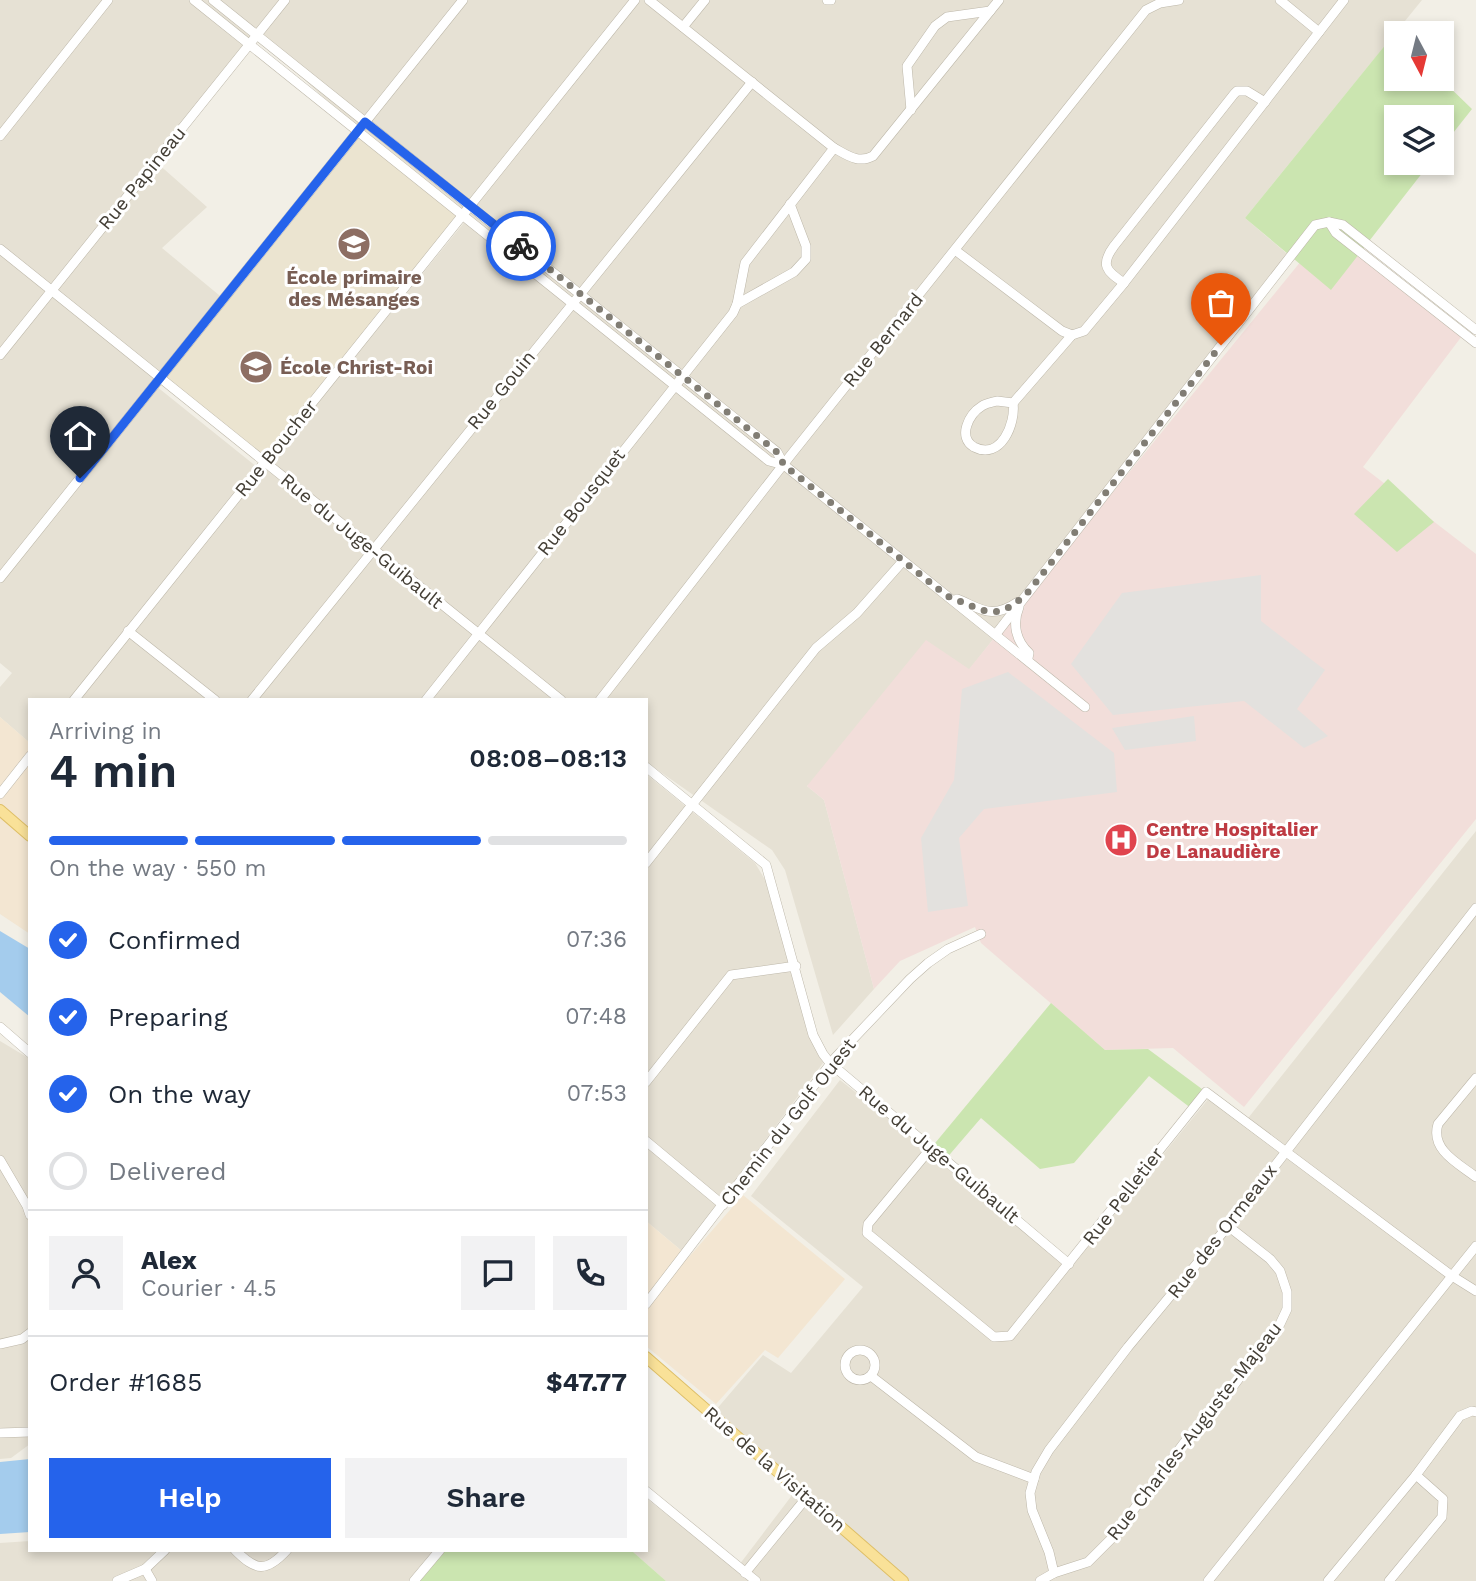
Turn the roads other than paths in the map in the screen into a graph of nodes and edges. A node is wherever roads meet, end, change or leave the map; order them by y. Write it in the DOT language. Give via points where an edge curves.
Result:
graph roads {
  1 [pos="108,0"];
  2 [pos="194,0"];
  3 [pos="213,0"];
  4 [pos="285,0"];
  5 [pos="463,0"];
  6 [pos="635,0"];
  7 [pos="649,0"];
  8 [pos="705,0"];
  9 [pos="999,0"];
  10 [pos="1179,0"];
  11 [pos="1280,0"];
  12 [pos="1344,0"];
  13 [pos="990,11"];
  14 [pos="683,27"];
  15 [pos="1319,32"];
  16 [pos="257,35"];
  17 [pos="249,45"];
  18 [pos="752,82"];
  19 [pos="1265,102"];
  20 [pos="911,110"];
  21 [pos="365,122"];
  22 [pos="357,132"];
  23 [pos="0,136"];
  24 [pos="834,148"];
  25 [pos="790,204"];
  26 [pos="470,205"];
  27 [pos="463,215"];
  28 [pos="1329,222"];
  29 [pos="0,249"];
  30 [pos="955,250"];
  31 [pos="1124,283"];
  32 [pos="52,291"];
  33 [pos="579,292"];
  34 [pos="571,303"];
  35 [pos="737,304"];
  36 [pos="1476,330"];
  37 [pos="1072,335"];
  38 [pos="1476,343"];
  39 [pos="0,355"];
  40 [pos="681,376"];
  41 [pos="161,379"];
  42 [pos="674,386"];
  43 [pos="1013,403"];
  44 [pos="265,462"];
  45 [pos="784,465"];
  46 [pos="375,550"];
  47 [pos="902,561"];
  48 [pos="0,578"];
  49 [pos="1029,591"];
  50 [pos="947,596"];
  51 [pos="1021,601"];
  52 [pos="128,631"];
  53 [pos="478,634"];
  54 [pos="996,634"];
  55 [pos="1028,660"];
  56 [pos="76,698"];
  57 [pos="212,698"];
  58 [pos="254,698"];
  59 [pos="428,698"];
  60 [pos="558,698"];
  61 [pos="602,698"];
  62 [pos="1085,707"];
  63 [pos="28,759"];
  64 [pos="648,769"];
  65 [pos="0,794"];
  66 [pos="693,804"];
  67 [pos="0,810"];
  68 [pos="28,834"];
  69 [pos="648,860"];
  70 [pos="1476,908"];
  71 [pos="981,934"];
  72 [pos="796,966"];
  73 [pos="0,1027"];
  74 [pos="28,1051"];
  75 [pos="830,1063"];
  76 [pos="1476,1077"];
  77 [pos="648,1080"];
  78 [pos="648,1143"];
  79 [pos="932,1148"];
  80 [pos="1286,1150"];
  81 [pos="0,1160"];
  82 [pos="1476,1177"];
  83 [pos="723,1205"];
  84 [pos="28,1209"];
  85 [pos="1228,1226"];
  86 [pos="1476,1246"];
  87 [pos="1069,1264"];
  88 [pos="1452,1276"];
  89 [pos="1476,1291"];
  90 [pos="648,1301"];
  91 [pos="28,1334"];
  92 [pos="0,1344"];
  93 [pos="648,1359"];
  94 [pos="871,1376"];
  95 [pos="1476,1412"];
  96 [pos="28,1432"];
  97 [pos="0,1433"];
  98 [pos="1416,1475"];
  99 [pos="1034,1479"];
  100 [pos="648,1494"];
  101 [pos="807,1497"];
  102 [pos="163,1552"];
  103 [pos="237,1552"];
  104 [pos="285,1552"];
  105 [pos="438,1552"];
  106 [pos="145,1569"];
  107 [pos="744,1573"];
  108 [pos="1054,1573"];
  109 [pos="117,1581"];
  110 [pos="152,1581"];
  111 [pos="414,1581"];
  112 [pos="755,1581"];
  113 [pos="903,1581"];
  114 [pos="1040,1581"];
  115 [pos="1208,1581"];
  116 [pos="1328,1581"];
  117 [pos="1389,1581"];
  1 -- 23 [label="street"];
  2 -- 17 [label="street"];
  3 -- 16 [label="street"];
  4 -- 16 [label="street, Rue Papineau"];
  5 -- 21 [label="street"];
  6 -- 26 [label="street, Rue Boucher"];
  7 -- 14 [label="street"];
  8 -- 14 [label="street"];
  9 -- 13 [label="street"];
  10 -- 30 [label="street, Rue Bernard" via="1146,10"];
  11 -- 15 [label="street"];
  12 -- 15 [label="street"];
  13 -- 20 [label="street"];
  13 -- 20 [label="street" via="950,16 935,26 908,61"];
  14 -- 18 [label="street"];
  15 -- 19 [label="street"];
  16 -- 17 [label="street, Rue Papineau"];
  16 -- 21 [label="street"];
  17 -- 22 [label="street"];
  17 -- 32 [label="street, Rue Papineau"];
  18 -- 24 [label="street"];
  18 -- 33 [label="street, Rue Gouin"];
  19 -- 31 [label="street"];
  19 -- 31 [label="street" via="1247,91 1237,91 1114,246 1107,256 1109,273"];
  20 -- 24 [label="street" via="866,160"];
  21 -- 22 [label="street"];
  21 -- 26 [label="street"];
  22 -- 27 [label="street"];
  22 -- 41 [label="street"];
  24 -- 25 [label="street, Rue Bousquet"];
  25 -- 35 [label="street, Rue Bousquet" via="745,263"];
  25 -- 35 [label="street, Rue Bousquet" via="806,246 806,259 794,272"];
  26 -- 27 [label="street, Rue Boucher"];
  26 -- 33 [label="street"];
  27 -- 34 [label="street"];
  27 -- 44 [label="street, Rue Boucher"];
  28 -- 36 [label="street" via="1343,225"];
  28 -- 38 [label="street" via="1336,233"];
  28 -- 49 [label="street" via="1315,225"];
  29 -- 32 [label="street, Rue du Juge-Guibault"];
  30 -- 37 [label="street"];
  30 -- 45 [label="street, Rue Bernard"];
  31 -- 37 [label="street" via="1084,331"];
  32 -- 39 [label="street, Rue Papineau"];
  32 -- 41 [label="street, Rue du Juge-Guibault"];
  33 -- 34 [label="street, Rue Gouin"];
  33 -- 40 [label="street"];
  34 -- 42 [label="street"];
  34 -- 46 [label="street, Rue Gouin"];
  35 -- 40 [label="street, Rue Bousquet"];
  37 -- 43 [label="street"];
  40 -- 42 [label="street, Rue Bousquet"];
  40 -- 45 [label="street" via="777,452"];
  41 -- 44 [label="street, Rue du Juge-Guibault"];
  41 -- 48 [label="street"];
  42 -- 45 [label="street" via="769,461"];
  42 -- 53 [label="street, Rue Bousquet"];
  43 -- 43 [label="street" via="982,406 967,424 968,440 987,449 999,444 1012,426"];
  44 -- 46 [label="street, Rue du Juge-Guibault"];
  44 -- 52 [label="street, Rue Boucher"];
  45 -- 47 [label="street"];
  45 -- 61 [label="street, Rue Bernard"];
  46 -- 53 [label="street, Rue du Juge-Guibault"];
  46 -- 58 [label="street, Rue Gouin"];
  47 -- 50 [label="street"];
  47 -- 66 [label="street" via="857,613 816,648"];
  49 -- 50 [label="street" via="1007,609 991,613"];
  49 -- 51 [label="street"];
  50 -- 54 [label="street"];
  51 -- 54 [label="street"];
  51 -- 55 [label="street" via="1016,626"];
  52 -- 56 [label="street, Rue Boucher"];
  52 -- 57 [label="street"];
  53 -- 59 [label="street, Rue Bousquet"];
  53 -- 60 [label="street, Rue du Juge-Guibault"];
  54 -- 55 [label="street"];
  55 -- 62 [label="street"];
  63 -- 65 [label="street"];
  64 -- 66 [label="street, Rue du Juge-Guibault"];
  66 -- 69 [label="street"];
  66 -- 72 [label="street, Rue du Juge-Guibault" via="766,865"];
  67 -- 68 [label="main road"];
  70 -- 80 [label="street, Rue des Ormeaux"];
  71 -- 75 [label="street, Chemin du Golf Ouest" via="928,963"];
  72 -- 75 [label="street, Rue du Juge-Guibault" via="813,1035"];
  72 -- 77 [label="street" via="731,975"];
  73 -- 74 [label="street"];
  75 -- 79 [label="street, Rue du Juge-Guibault"];
  75 -- 83 [label="street, Chemin du Golf Ouest"];
  76 -- 82 [label="street" via="1436,1133 1441,1149"];
  78 -- 83 [label="street"];
  79 -- 87 [label="street, Rue du Juge-Guibault"];
  79 -- 87 [label="street, Rue Pelletier" via="868,1224 867,1233 995,1337 1010,1336"];
  80 -- 85 [label="street, Rue des Ormeaux"];
  80 -- 87 [label="street, Rue Pelletier" via="1206,1092"];
  80 -- 88 [label="street, Rue Pelletier"];
  81 -- 84 [label="street"];
  83 -- 90 [label="street, Chemin du Golf Ouest"];
  85 -- 99 [label="street, Rue des Ormeaux" via="1049,1450"];
  85 -- 108 [label="street, Rue Charles-Auguste-Majeau" via="1280,1270 1287,1292 1287,1309 1280,1324 1113,1537 1088,1562"];
  86 -- 88 [label="street"];
  88 -- 89 [label="street, Rue Pelletier"];
  88 -- 115 [label="street"];
  91 -- 92 [label="street"];
  93 -- 101 [label="main road, Rue de la Visitation"];
  94 -- 99 [label="street" via="976,1457"];
  95 -- 98 [label="street" via="1460,1416"];
  96 -- 97 [label="street"];
  98 -- 116 [label="street"];
  98 -- 117 [label="street" via="1443,1499 1442,1517"];
  99 -- 108 [label="street, Rue des Ormeaux" via="1032,1510"];
  100 -- 107 [label="street"];
  101 -- 107 [label="street"];
  101 -- 113 [label="main road, Rue de la Visitation"];
  102 -- 106 [label="street"];
  103 -- 104 [label="street" via="250,1565 264,1567"];
  105 -- 111 [label="street"];
  106 -- 109 [label="street"];
  106 -- 110 [label="street"];
  107 -- 112 [label="street"];
  108 -- 114 [label="street, Rue Charles-Auguste-Majeau"];
}
